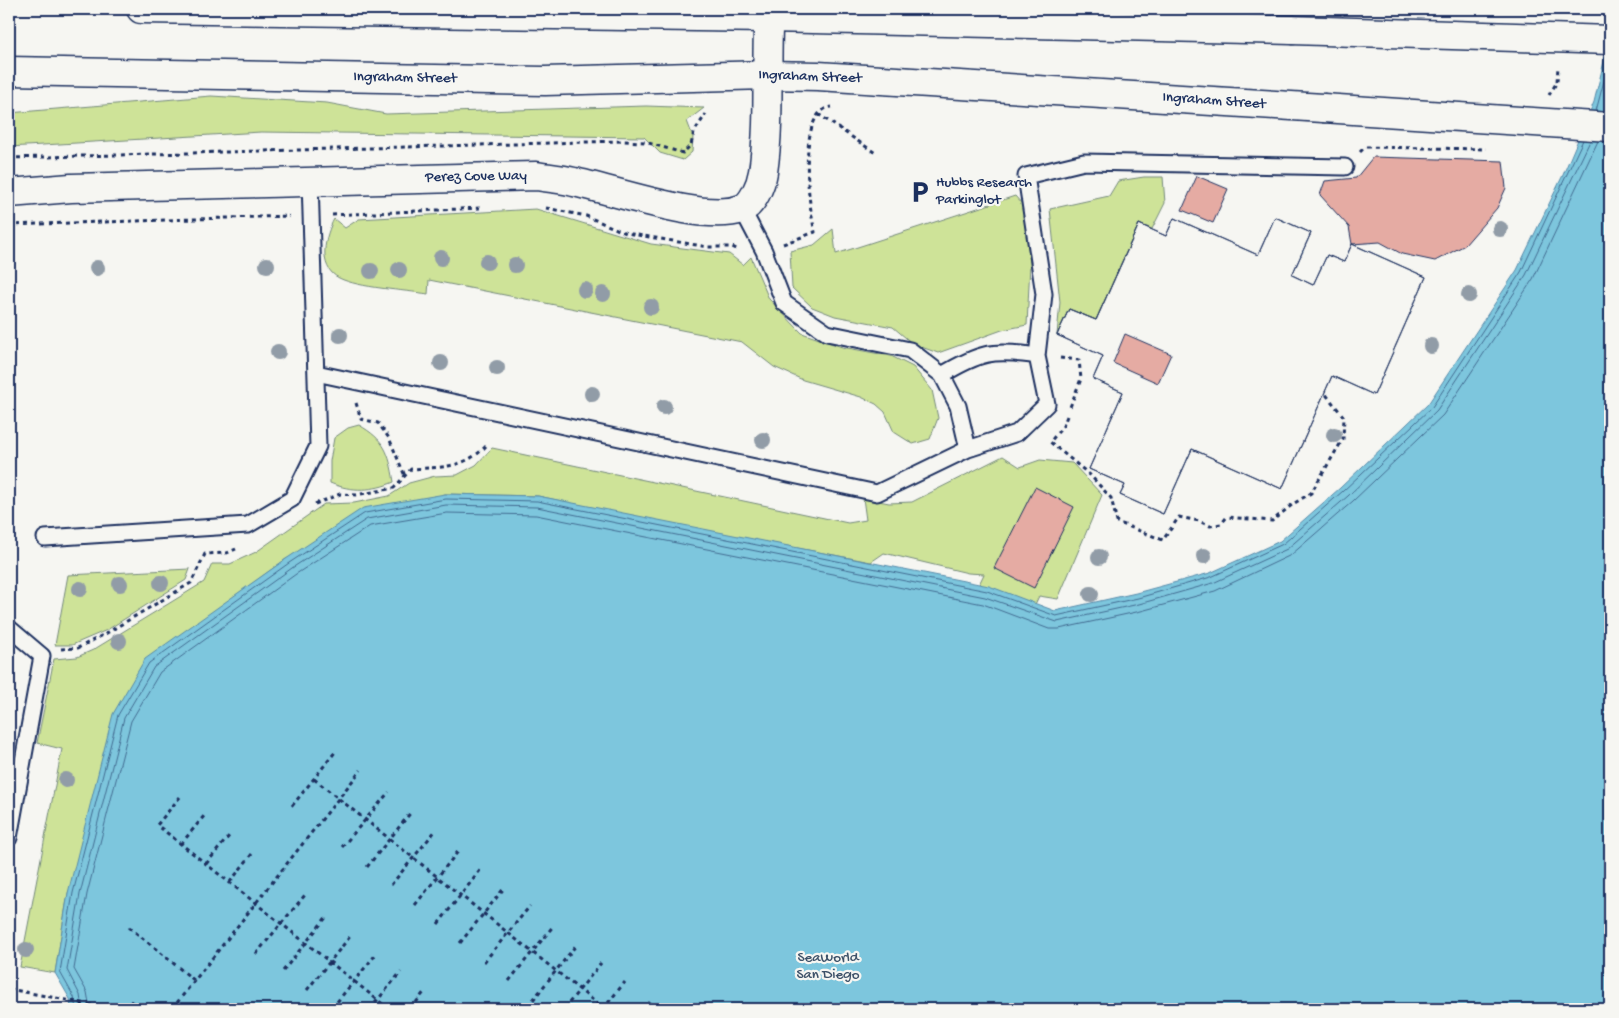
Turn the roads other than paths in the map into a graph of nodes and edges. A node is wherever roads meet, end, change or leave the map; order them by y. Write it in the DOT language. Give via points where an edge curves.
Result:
graph roads {
  1 [pos="141,9"];
  2 [pos="768,13"];
  3 [pos="1610,40"];
  4 [pos="9,70"];
  5 [pos="81,72"];
  6 [pos="767,75"];
  7 [pos="9,83"];
  8 [pos="1610,127"];
  9 [pos="1345,167"];
  10 [pos="310,180"];
  11 [pos="9,193"];
  12 [pos="742,209"];
  13 [pos="1037,356"];
  14 [pos="316,373"];
  15 [pos="942,375"];
  16 [pos="968,449"];
  17 [pos="45,538"];
  18 [pos="9,628"];
  19 [pos="14,781"];
  20 [pos="9,838"];
  1 -- 2 [label="main road"];
  2 -- 3 [label="main road, bridge"];
  2 -- 6 [label="main road"];
  4 -- 5 [label="main road, Ingraham Street"];
  5 -- 6 [label="main road, Ingraham Street" via="545,81"];
  5 -- 7 [label="main road"];
  6 -- 8 [label="main road, Ingraham Street, bridge"];
  6 -- 12 [label="main road" via="763,174 756,194"];
  9 -- 13 [label="lane" via="1084,162 1026,176 1044,294"];
  10 -- 11 [label="main road, Perez Cove Way"];
  10 -- 12 [label="main road, Perez Cove Way" via="536,176 677,207 718,213"];
  10 -- 14 [label="lane"];
  12 -- 15 [label="lane" via="764,251 784,303 827,332 910,350"];
  13 -- 15 [label="lane" via="1003,351 972,357"];
  13 -- 16 [label="lane" via="1047,404 1017,433"];
  14 -- 16 [label="lane" via="877,493"];
  14 -- 17 [label="lane" via="318,446 292,499 248,525"];
  15 -- 16 [label="lane" via="958,406"];
  18 -- 19 [label="lane" via="42,656"];
  19 -- 20 [label="lane"];
}
